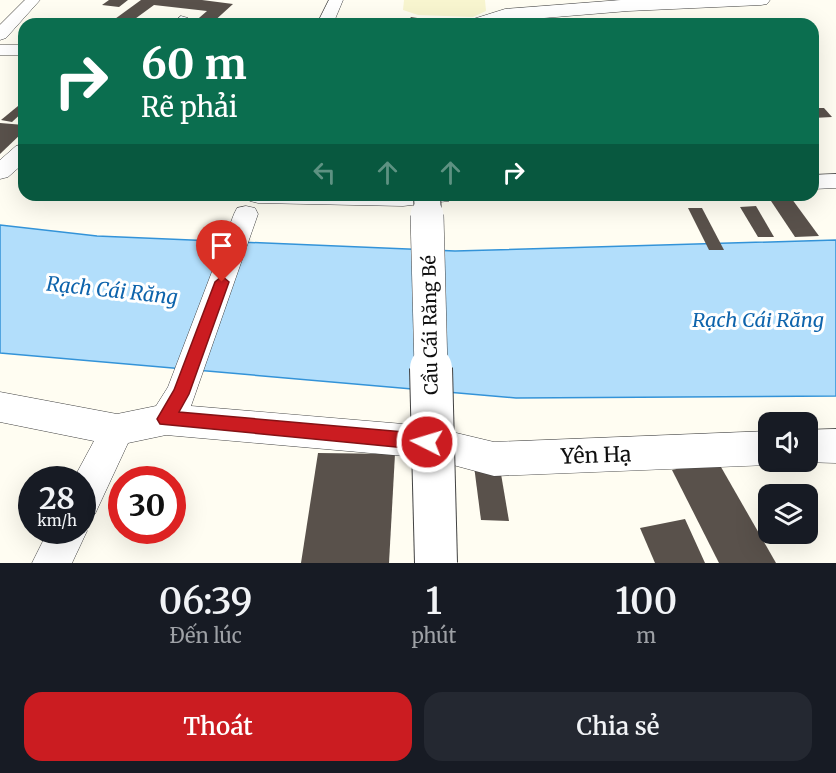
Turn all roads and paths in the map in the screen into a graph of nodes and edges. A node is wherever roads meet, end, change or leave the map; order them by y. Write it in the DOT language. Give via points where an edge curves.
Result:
graph roads {
  1 [pos="33,0"];
  2 [pos="336,0"];
  3 [pos="752,0"];
  4 [pos="761,0"];
  5 [pos="585,4"];
  6 [pos="328,18"];
  7 [pos="496,18"];
  8 [pos="0,35"];
  9 [pos="0,50"];
  10 [pos="18,50"];
  11 [pos="18,156"];
  12 [pos="0,172"];
  13 [pos="18,174"];
  14 [pos="836,181"];
  15 [pos="819,182"];
  16 [pos="323,201"];
  17 [pos="412,201"];
  18 [pos="252,205"];
  19 [pos="173,406"];
  20 [pos="0,407"];
  21 [pos="117,430"];
  22 [pos="836,446"];
  23 [pos="818,447"];
  24 [pos="758,448"];
  25 [pos="96,473"];
  26 [pos="62,544"];
  27 [pos="52,563"];
  28 [pos="436,563"];
  1 -- 8 [label="street"];
  2 -- 6 [label="street"];
  3 -- 4 [label="street"];
  3 -- 5 [label="street"];
  5 -- 7 [label="street"];
  9 -- 10 [label="street"];
  11 -- 12 [label="street"];
  12 -- 13 [label="street"];
  14 -- 15 [label="street"];
  16 -- 18 [label="street"];
  17 -- 28 [label="street, Cầu Cái Răng Bé, bridge"];
  18 -- 19 [label="street"];
  19 -- 21 [label="street, Yên Hạ"];
  19 -- 24 [label="street, Yên Hạ" via="427,442 494,459"];
  20 -- 21 [label="street"];
  21 -- 25 [label="street"];
  22 -- 23 [label="street"];
  26 -- 27 [label="street"];
}
